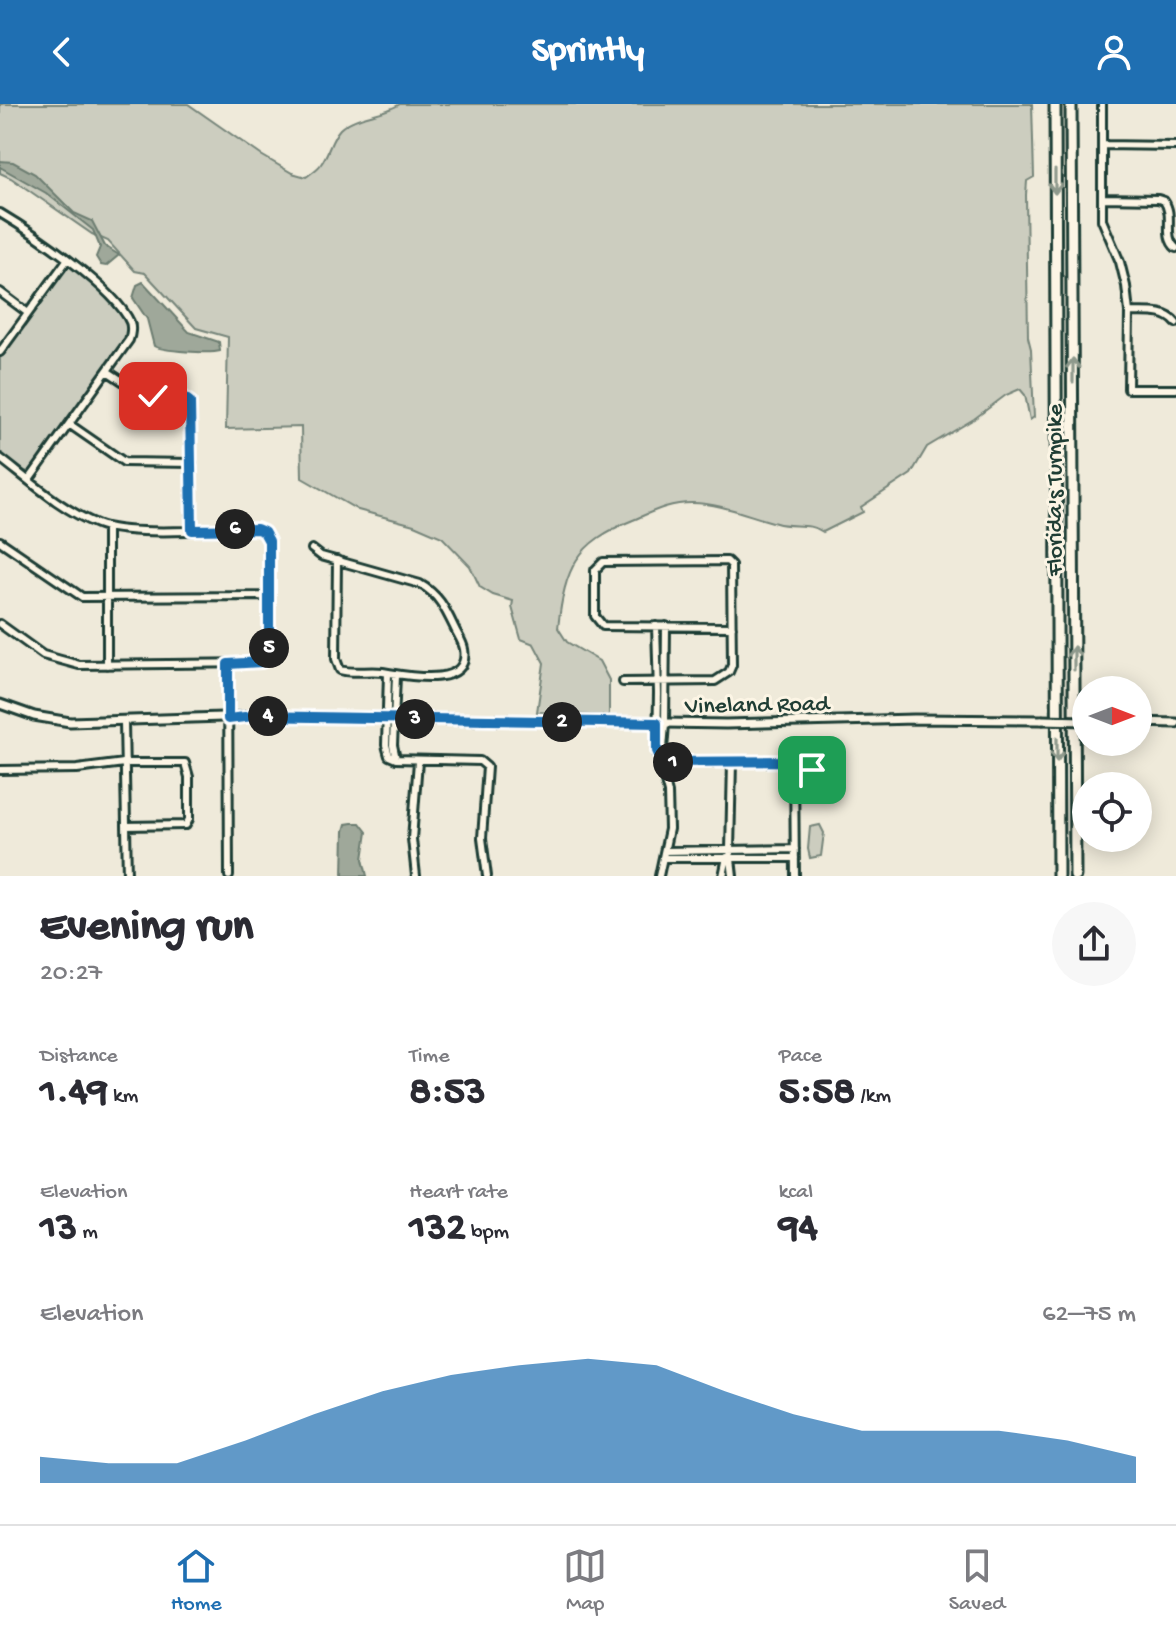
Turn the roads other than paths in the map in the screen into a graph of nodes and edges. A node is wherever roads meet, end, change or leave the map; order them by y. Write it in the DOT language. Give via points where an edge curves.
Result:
graph roads {
  1 [pos="1055,104"];
  2 [pos="1071,104"];
  3 [pos="1102,104"];
  4 [pos="1102,145"];
  5 [pos="1176,146"];
  6 [pos="1103,198"];
  7 [pos="0,213"];
  8 [pos="1176,248"];
  9 [pos="67,260"];
  10 [pos="0,292"];
  11 [pos="1129,312"];
  12 [pos="28,313"];
  13 [pos="1176,323"];
  14 [pos="0,352"];
  15 [pos="107,371"];
  16 [pos="1176,389"];
  17 [pos="69,424"];
  18 [pos="0,458"];
  19 [pos="192,463"];
  20 [pos="29,480"];
  21 [pos="107,527"];
  22 [pos="192,530"];
  23 [pos="0,541"];
  24 [pos="312,549"];
  25 [pos="337,560"];
  26 [pos="269,596"];
  27 [pos="107,597"];
  28 [pos="0,624"];
  29 [pos="656,626"];
  30 [pos="666,626"];
  31 [pos="732,627"];
  32 [pos="228,664"];
  33 [pos="107,665"];
  34 [pos="392,674"];
  35 [pos="623,682"];
  36 [pos="657,682"];
  37 [pos="666,682"];
  38 [pos="662,698"];
  39 [pos="0,704"];
  40 [pos="390,718"];
  41 [pos="228,719"];
  42 [pos="1072,721"];
  43 [pos="124,722"];
  44 [pos="1152,722"];
  45 [pos="1176,723"];
  46 [pos="661,724"];
  47 [pos="418,761"];
  48 [pos="662,762"];
  49 [pos="732,762"];
  50 [pos="794,762"];
  51 [pos="124,763"];
  52 [pos="0,770"];
  53 [pos="794,774"];
  54 [pos="126,826"];
  55 [pos="795,849"];
  56 [pos="730,850"];
  57 [pos="664,855"];
  58 [pos="730,858"];
  59 [pos="795,858"];
  60 [pos="127,876"];
  61 [pos="229,876"];
  62 [pos="416,876"];
  63 [pos="487,876"];
  64 [pos="659,876"];
  65 [pos="723,876"];
  66 [pos="733,876"];
  67 [pos="795,876"];
  68 [pos="1058,876"];
  69 [pos="1075,876"];
  1 -- 68 [label="highway, Florida's Turnpike, one-way"];
  69 -- 2 [label="highway, Florida's Turnpike, one-way"];
  3 -- 4 [label="street"];
  4 -- 5 [label="street"];
  4 -- 6 [label="street"];
  6 -- 8 [label="street" via="1164,201 1171,245"];
  6 -- 11 [label="street" via="1102,220 1120,262"];
  7 -- 9 [label="street"];
  9 -- 12 [label="street"];
  9 -- 15 [label="street" via="130,322 129,340"];
  10 -- 12 [label="street"];
  11 -- 13 [label="street" via="1163,313"];
  11 -- 16 [label="street" via="1128,389"];
  12 -- 14 [label="street"];
  15 -- 17 [label="street"];
  15 -- 19 [label="street" via="145,396 187,397 192,409"];
  17 -- 19 [label="street" via="124,462"];
  17 -- 20 [label="street"];
  18 -- 20 [label="street"];
  19 -- 22 [label="street"];
  20 -- 21 [label="street" via="79,515"];
  21 -- 22 [label="street"];
  21 -- 27 [label="street"];
  22 -- 26 [label="street" via="264,532 269,541"];
  23 -- 27 [label="street" via="74,594"];
  24 -- 25 [label="street"];
  25 -- 34 [label="street" via="337,665 345,672"];
  25 -- 34 [label="street" via="429,589 442,603 464,650 457,672 444,677"];
  26 -- 27 [label="street"];
  26 -- 32 [label="street" via="266,659"];
  27 -- 33 [label="street"];
  28 -- 33 [label="street" via="43,655"];
  29 -- 30 [label="street"];
  29 -- 31 [label="street" via="603,626 597,621 598,565 730,562"];
  29 -- 36 [label="street"];
  30 -- 31 [label="street"];
  30 -- 37 [label="street"];
  31 -- 37 [label="street" via="729,672 715,681"];
  32 -- 33 [label="street"];
  32 -- 41 [label="street"];
  34 -- 40 [label="street"];
  35 -- 36 [label="street"];
  36 -- 37 [label="street"];
  36 -- 38 [label="street"];
  37 -- 38 [label="street"];
  38 -- 46 [label="street"];
  39 -- 43 [label="main road, Vineland Road" via="54,721"];
  40 -- 41 [label="main road, Vineland Road"];
  40 -- 46 [label="main road, Vineland Road"];
  40 -- 47 [label="street" via="389,756"];
  41 -- 43 [label="main road, Vineland Road"];
  41 -- 61 [label="street"];
  42 -- 46 [label="main road, Vineland Road, bridge"];
  43 -- 51 [label="street"];
  44 -- 45 [label="main road"];
  46 -- 48 [label="street"];
  47 -- 62 [label="street" via="412,839"];
  47 -- 63 [label="street" via="480,761 487,767 482,838"];
  48 -- 49 [label="street"];
  48 -- 57 [label="street" via="669,829"];
  49 -- 50 [label="street"];
  49 -- 56 [label="street"];
  50 -- 53 [label="street"];
  50 -- 53 [label="street" via="810,762 812,770"];
  51 -- 52 [label="street"];
  51 -- 54 [label="street"];
  51 -- 54 [label="street" via="185,763 189,777 186,825"];
  53 -- 55 [label="street"];
  54 -- 60 [label="street"];
  55 -- 56 [label="street"];
  55 -- 59 [label="street"];
  56 -- 57 [label="street"];
  56 -- 58 [label="street"];
  57 -- 58 [label="street"];
  57 -- 64 [label="street"];
  58 -- 59 [label="street"];
  58 -- 65 [label="street"];
  58 -- 66 [label="street"];
  59 -- 67 [label="street"];
}
